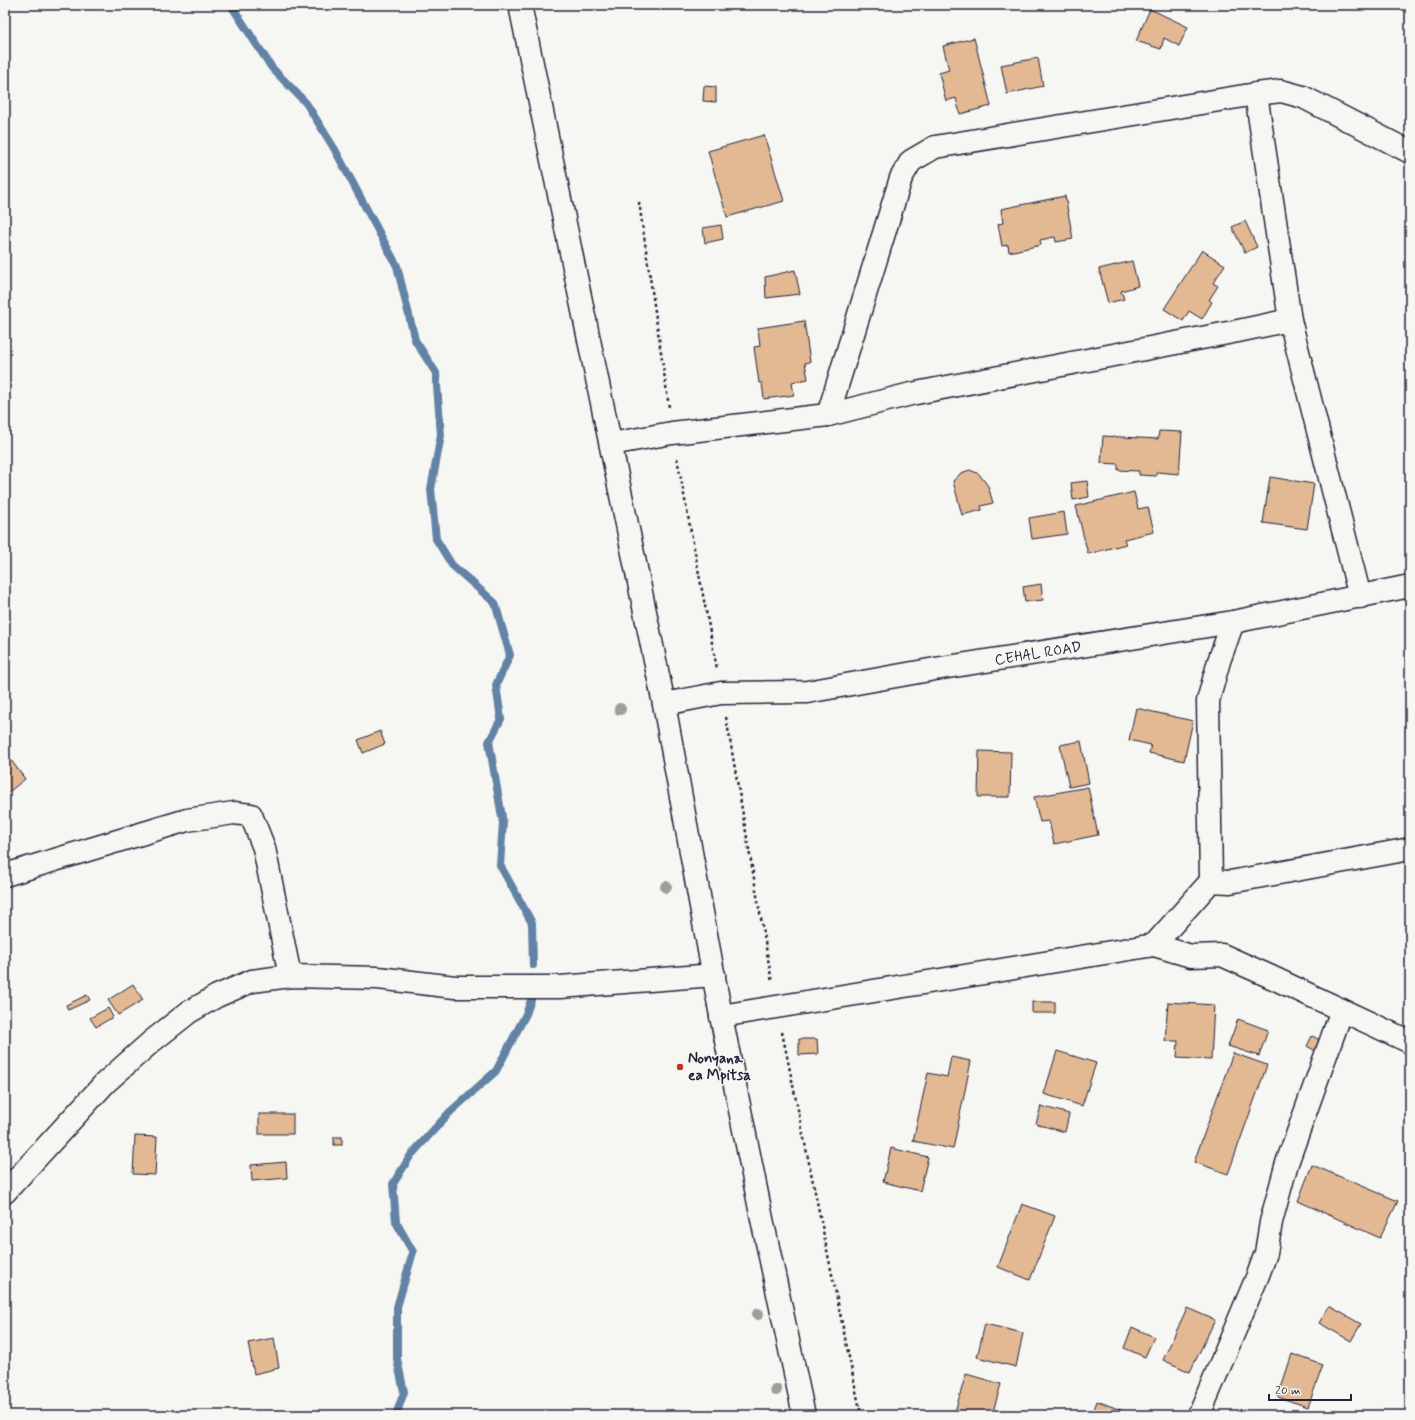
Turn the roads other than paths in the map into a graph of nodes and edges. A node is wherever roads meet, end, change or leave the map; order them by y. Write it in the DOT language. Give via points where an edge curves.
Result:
graph roads {
  1 [pos="520,5"];
  2 [pos="1256,94"];
  3 [pos="1410,152"];
  4 [pos="1290,320"];
  5 [pos="828,415"];
  6 [pos="611,444"];
  7 [pos="1410,586"];
  8 [pos="1360,597"];
  9 [pos="1233,622"];
  10 [pos="664,704"];
  11 [pos="1410,849"];
  12 [pos="5,876"];
  13 [pos="1211,881"];
  14 [pos="1154,945"];
  15 [pos="714,975"];
  16 [pos="290,976"];
  17 [pos="1342,1010"];
  18 [pos="721,1016"];
  19 [pos="1410,1042"];
  20 [pos="5,1192"];
  21 [pos="804,1415"];
  22 [pos="1199,1415"];
  1 -- 6 [label="street"];
  2 -- 3 [label="street" via="1281,92 1303,97"];
  2 -- 4 [label="street"];
  2 -- 5 [label="street" via="935,147 911,161 901,178"];
  4 -- 5 [label="street" via="911,394"];
  4 -- 8 [label="street"];
  5 -- 6 [label="street" via="672,433"];
  6 -- 10 [label="street"];
  7 -- 8 [label="street, CEHAL ROAD"];
  8 -- 9 [label="street, CEHAL ROAD"];
  9 -- 10 [label="street, CEHAL ROAD" via="807,692 721,693"];
  9 -- 13 [label="street" via="1208,701"];
  10 -- 15 [label="street"];
  11 -- 13 [label="street" via="1230,882"];
  12 -- 16 [label="street" via="188,820 234,813 251,815 264,848"];
  13 -- 14 [label="street"];
  14 -- 17 [label="street" via="1191,956 1222,955"];
  14 -- 18 [label="street"];
  15 -- 16 [label="street" via="560,987 455,987 378,978"];
  15 -- 18 [label="street"];
  16 -- 20 [label="street" via="252,981 189,1012 105,1083"];
  17 -- 19 [label="street"];
  17 -- 22 [label="street" via="1287,1163 1271,1222 1266,1253"];
  18 -- 21 [label="street"];
}
